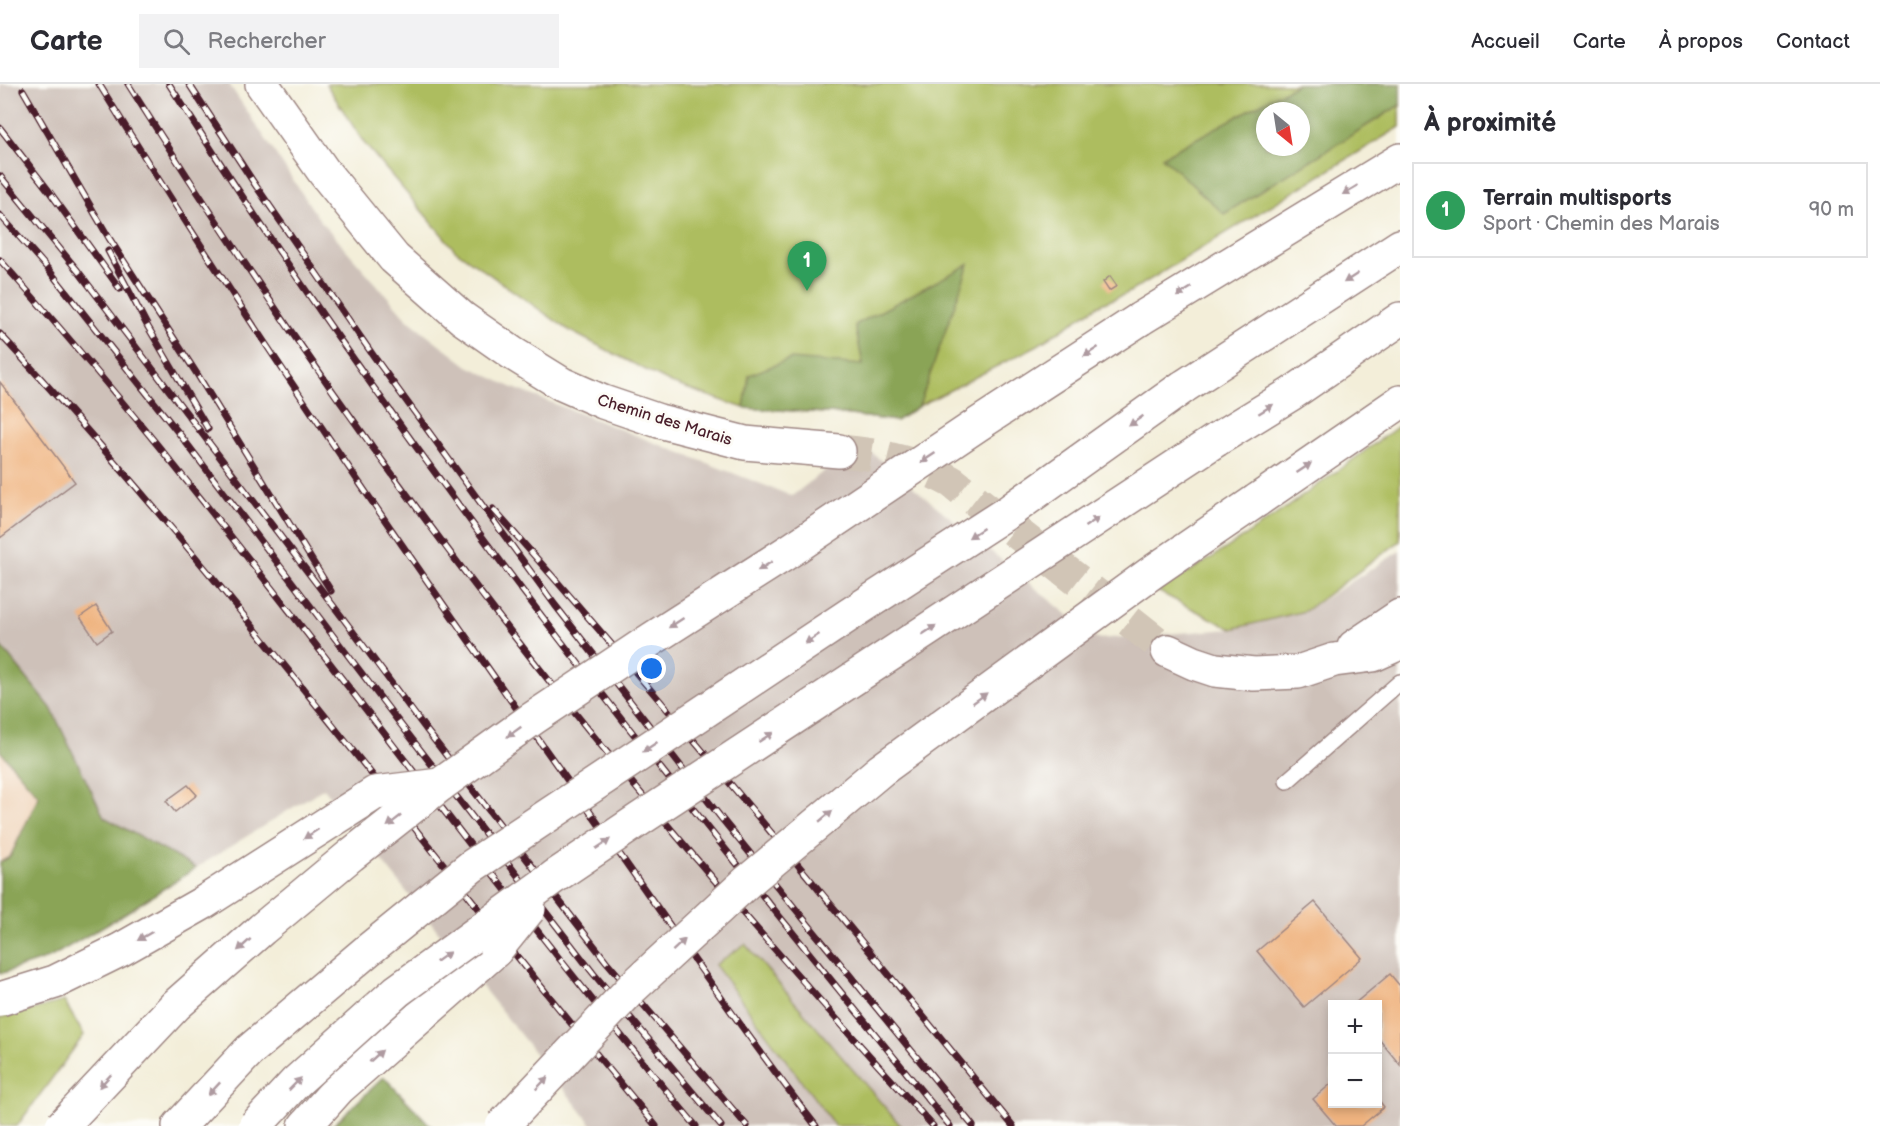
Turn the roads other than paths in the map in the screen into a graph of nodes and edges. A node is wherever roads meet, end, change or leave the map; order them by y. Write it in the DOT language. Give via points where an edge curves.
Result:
graph roads {
  1 [pos="262,84"];
  2 [pos="1400,160"];
  3 [pos="1400,246"];
  4 [pos="1400,319"];
  5 [pos="1400,402"];
  6 [pos="839,451"];
  7 [pos="1400,616"];
  8 [pos="1400,643"];
  9 [pos="1168,651"];
  10 [pos="1334,660"];
  11 [pos="1400,682"];
  12 [pos="1287,781"];
  13 [pos="441,785"];
  14 [pos="554,877"];
  15 [pos="0,999"];
  16 [pos="62,1126"];
  17 [pos="179,1126"];
  18 [pos="255,1126"];
  19 [pos="304,1126"];
  20 [pos="502,1126"];
  1 -- 6 [label="main road, Chemin des Marais" via="324,172 394,258 462,318 512,353 562,384 659,421 745,443"];
  2 -- 13 [label="main road, one-way, bridge" via="977,425 532,719"];
  3 -- 17 [label="main road, one-way, bridge" via="1183,387 1011,510 472,866 249,1051"];
  14 -- 4 [label="main road, one-way, bridge"];
  20 -- 5 [label="main road, one-way, bridge" via="633,987 747,882 881,770 1151,573"];
  7 -- 10 [label="main road"];
  8 -- 10 [label="main road" via="1373,655"];
  9 -- 10 [label="main road" via="1215,670 1254,674 1298,672"];
  11 -- 12 [label="lane"];
  13 -- 15 [label="main road, one-way, bridge" via="375,793 203,903 120,950 55,982"];
  13 -- 16 [label="main road, one-way, bridge" via="351,855 176,1005"];
  18 -- 14 [label="main road, one-way, bridge" via="296,1082 397,991"];
  19 -- 14 [label="main road, one-way, bridge" via="339,1088 496,950"];
}
